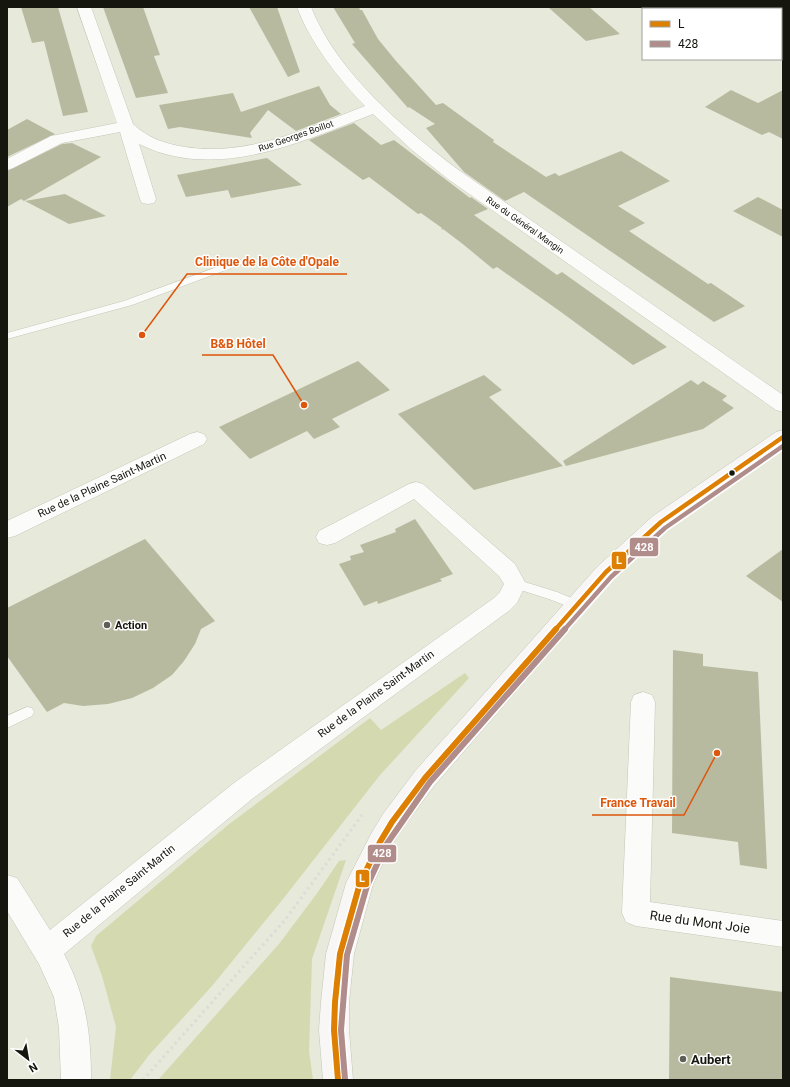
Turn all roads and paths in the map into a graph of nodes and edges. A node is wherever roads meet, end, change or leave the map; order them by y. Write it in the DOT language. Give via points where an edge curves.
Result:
graph roads {
  1 [pos="84,7"];
  2 [pos="304,7"];
  3 [pos="375,108"];
  4 [pos="126,126"];
  5 [pos="7,165"];
  6 [pos="148,199"];
  7 [pos="239,262"];
  8 [pos="7,336"];
  9 [pos="783,405"];
  10 [pos="783,437"];
  11 [pos="197,439"];
  12 [pos="7,530"];
  13 [pos="327,537"];
  14 [pos="515,584"];
  15 [pos="577,605"];
  16 [pos="642,702"];
  17 [pos="26,712"];
  18 [pos="7,722"];
  19 [pos="365,812"];
  20 [pos="7,887"];
  21 [pos="783,934"];
  22 [pos="46,951"];
  23 [pos="74,1080"];
  24 [pos="143,1080"];
  25 [pos="338,1080"];
  1 -- 4 [label="street, Rue Georges Boillot"];
  2 -- 3 [label="street, Rue du Général Mangin" via="335,60"];
  3 -- 4 [label="street, Rue Georges Boillot" via="268,147 220,155 187,153 157,146"];
  3 -- 9 [label="street, Rue du Général Mangin" via="420,149 454,175"];
  4 -- 5 [label="street" via="57,139"];
  4 -- 6 [label="street, Rue Georges Boillot"];
  7 -- 8 [label="lane" via="122,305"];
  10 -- 15 [label="main road" via="661,522 634,544"];
  11 -- 12 [label="street, Rue de la Plaine Saint-Martin"];
  13 -- 14 [label="street" via="416,489 507,570"];
  14 -- 15 [label="lane" via="553,594"];
  14 -- 22 [label="street, Rue de la Plaine Saint-Martin" via="509,597 502,604 227,804"];
  15 -- 25 [label="main road" via="425,778 392,822 370,861 360,883 340,954 334,1030"];
  16 -- 21 [label="street, Rue du Mont Joie" via="636,913"];
  17 -- 18 [label="lane"];
  19 -- 24 [label="path" via="286,920"];
  20 -- 22 [label="street"];
  22 -- 23 [label="street" via="63,983 71,1012 76,1047"];
}
